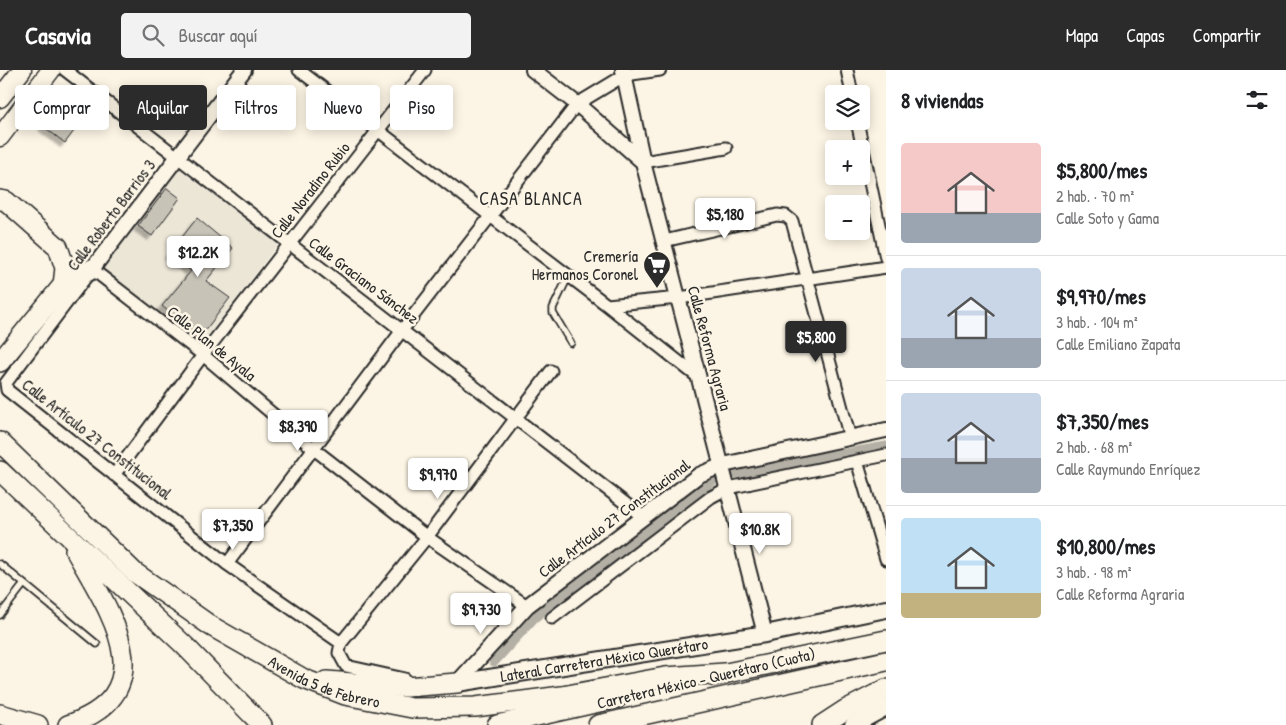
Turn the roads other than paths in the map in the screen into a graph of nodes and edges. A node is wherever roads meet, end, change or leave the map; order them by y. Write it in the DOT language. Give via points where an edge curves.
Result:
graph roads {
  1 [pos="51,70"];
  2 [pos="65,70"];
  3 [pos="244,70"];
  4 [pos="300,70"];
  5 [pos="425,70"];
  6 [pos="533,70"];
  7 [pos="660,70"];
  8 [pos="847,70"];
  9 [pos="624,73"];
  10 [pos="11,82"];
  11 [pos="850,85"];
  12 [pos="0,98"];
  13 [pos="578,104"];
  14 [pos="859,130"];
  15 [pos="377,131"];
  16 [pos="0,137"];
  17 [pos="726,148"];
  18 [pos="177,157"];
  19 [pos="643,162"];
  20 [pos="0,200"];
  21 [pos="490,216"];
  22 [pos="664,240"];
  23 [pos="289,244"];
  24 [pos="886,258"];
  25 [pos="886,267"];
  26 [pos="92,269"];
  27 [pos="569,275"];
  28 [pos="808,280"];
  29 [pos="64,285"];
  30 [pos="679,298"];
  31 [pos="607,305"];
  32 [pos="403,329"];
  33 [pos="572,343"];
  34 [pos="202,355"];
  35 [pos="0,362"];
  36 [pos="551,371"];
  37 [pos="698,377"];
  38 [pos="6,383"];
  39 [pos="516,417"];
  40 [pos="886,430"];
  41 [pos="850,438"];
  42 [pos="0,442"];
  43 [pos="314,449"];
  44 [pos="886,455"];
  45 [pos="857,461"];
  46 [pos="723,464"];
  47 [pos="0,472"];
  48 [pos="114,475"];
  49 [pos="728,488"];
  50 [pos="643,517"];
  51 [pos="66,534"];
  52 [pos="427,537"];
  53 [pos="886,559"];
  54 [pos="0,564"];
  55 [pos="227,564"];
  56 [pos="24,584"];
  57 [pos="527,606"];
  58 [pos="886,609"];
  59 [pos="0,614"];
  60 [pos="552,618"];
  61 [pos="765,634"];
  62 [pos="886,640"];
  63 [pos="340,643"];
  64 [pos="97,644"];
  65 [pos="886,661"];
  66 [pos="725,672"];
  67 [pos="304,679"];
  68 [pos="457,683"];
  69 [pos="886,689"];
  70 [pos="886,707"];
  71 [pos="0,714"];
  72 [pos="0,723"];
  73 [pos="4,725"];
  74 [pos="38,725"];
  75 [pos="68,725"];
  76 [pos="262,725"];
  77 [pos="497,725"];
  78 [pos="598,725"];
  79 [pos="822,725"];
  80 [pos="853,725"];
  1 -- 16 [label="main road"];
  2 -- 18 [label="street, Calle Graciano Sánchez"];
  3 -- 18 [label="street, Calle Roberto Barrios 3"];
  4 -- 15 [label="street"];
  5 -- 15 [label="street, Calle Noradino Rubio"];
  6 -- 13 [label="street"];
  7 -- 9 [label="street"];
  8 -- 11 [label="street"];
  9 -- 13 [label="street"];
  9 -- 19 [label="street, Calle Reforma Agraria"];
  10 -- 12 [label="main road"];
  13 -- 19 [label="street"];
  13 -- 21 [label="street"];
  14 -- 24 [label="street"];
  15 -- 21 [label="street"];
  15 -- 23 [label="street, Calle Noradino Rubio"];
  17 -- 19 [label="street"];
  18 -- 23 [label="street, Calle Graciano Sánchez"];
  18 -- 26 [label="street, Calle Roberto Barrios 3"];
  19 -- 22 [label="street, Calle Reforma Agraria"];
  20 -- 29 [label="highway" via="6,201 58,246 64,263"];
  21 -- 27 [label="street"];
  21 -- 32 [label="street"];
  22 -- 28 [label="street" via="778,215 786,216 792,220"];
  22 -- 30 [label="street, Calle Reforma Agraria"];
  23 -- 32 [label="street, Calle Graciano Sánchez"];
  23 -- 34 [label="street, Calle Noradino Rubio"];
  25 -- 28 [label="street"];
  26 -- 29 [label="highway"];
  26 -- 34 [label="street, Calle Plan de Ayala"];
  26 -- 38 [label="street, Calle Roberto Barrios 3"];
  27 -- 31 [label="street"];
  27 -- 33 [label="lane" via="553,313"];
  28 -- 30 [label="street"];
  28 -- 41 [label="street"];
  29 -- 35 [label="highway"];
  30 -- 31 [label="street"];
  30 -- 37 [label="street, Calle Reforma Agraria"];
  31 -- 37 [label="street"];
  32 -- 39 [label="street, Calle Graciano Sánchez"];
  32 -- 43 [label="street"];
  34 -- 43 [label="street, Calle Plan de Ayala"];
  34 -- 48 [label="street, Calle Noradino Rubio"];
  36 -- 39 [label="street"];
  37 -- 46 [label="street, Calle Reforma Agraria"];
  38 -- 48 [label="street, Calle Artículo 27 Constitucional" via="7,390"];
  39 -- 50 [label="street, Calle Graciano Sánchez"];
  39 -- 52 [label="street"];
  40 -- 41 [label="street, Calle Artículo 27 Constitucional"];
  41 -- 46 [label="street, Calle Artículo 27 Constitucional"];
  42 -- 67 [label="highway, Avenida 5 de Febrero" via="134,572 211,626"];
  43 -- 52 [label="street, Calle Plan de Ayala"];
  43 -- 55 [label="street"];
  44 -- 45 [label="street"];
  45 -- 49 [label="street"];
  45 -- 53 [label="street"];
  46 -- 49 [label="street, Calle Reforma Agraria"];
  46 -- 50 [label="street, Calle Artículo 27 Constitucional" via="699,475"];
  47 -- 51 [label="highway"];
  48 -- 55 [label="street, Calle Artículo 27 Constitucional"];
  49 -- 60 [label="street"];
  49 -- 61 [label="street, Calle Reforma Agraria"];
  50 -- 57 [label="street, Calle Artículo 27 Constitucional"];
  51 -- 75 [label="highway" via="117,627 124,656 122,680 108,703 90,718"];
  51 -- 76 [label="highway" via="185,646"];
  52 -- 57 [label="street, Calle Plan de Ayala"];
  52 -- 63 [label="street"];
  54 -- 56 [label="lane"];
  55 -- 63 [label="street, Calle Artículo 27 Constitucional"];
  56 -- 59 [label="lane"];
  56 -- 64 [label="lane"];
  57 -- 68 [label="street, Calle Artículo 27 Constitucional"];
  58 -- 61 [label="main road, Lateral Carretera México Querétaro"];
  61 -- 68 [label="main road, Lateral Carretera México Querétaro"];
  62 -- 66 [label="highway, Carretera México - Querétaro (Cuota)"];
  63 -- 68 [label="street, Lateral Carretera México Querétaro" via="340,658 350,669 406,679"];
  65 -- 78 [label="highway, Carretera México - Querétaro (Cuota)"];
  66 -- 67 [label="highway, Avenida 5 de Febrero" via="665,677 562,696 475,707 412,708 346,695"];
  66 -- 77 [label="highway, Carretera México - Querétaro (Cuota)"];
  67 -- 68 [label="highway" via="406,687"];
  69 -- 79 [label="highway"];
  70 -- 80 [label="main road"];
  71 -- 74 [label="highway"];
  72 -- 73 [label="highway"];
}
